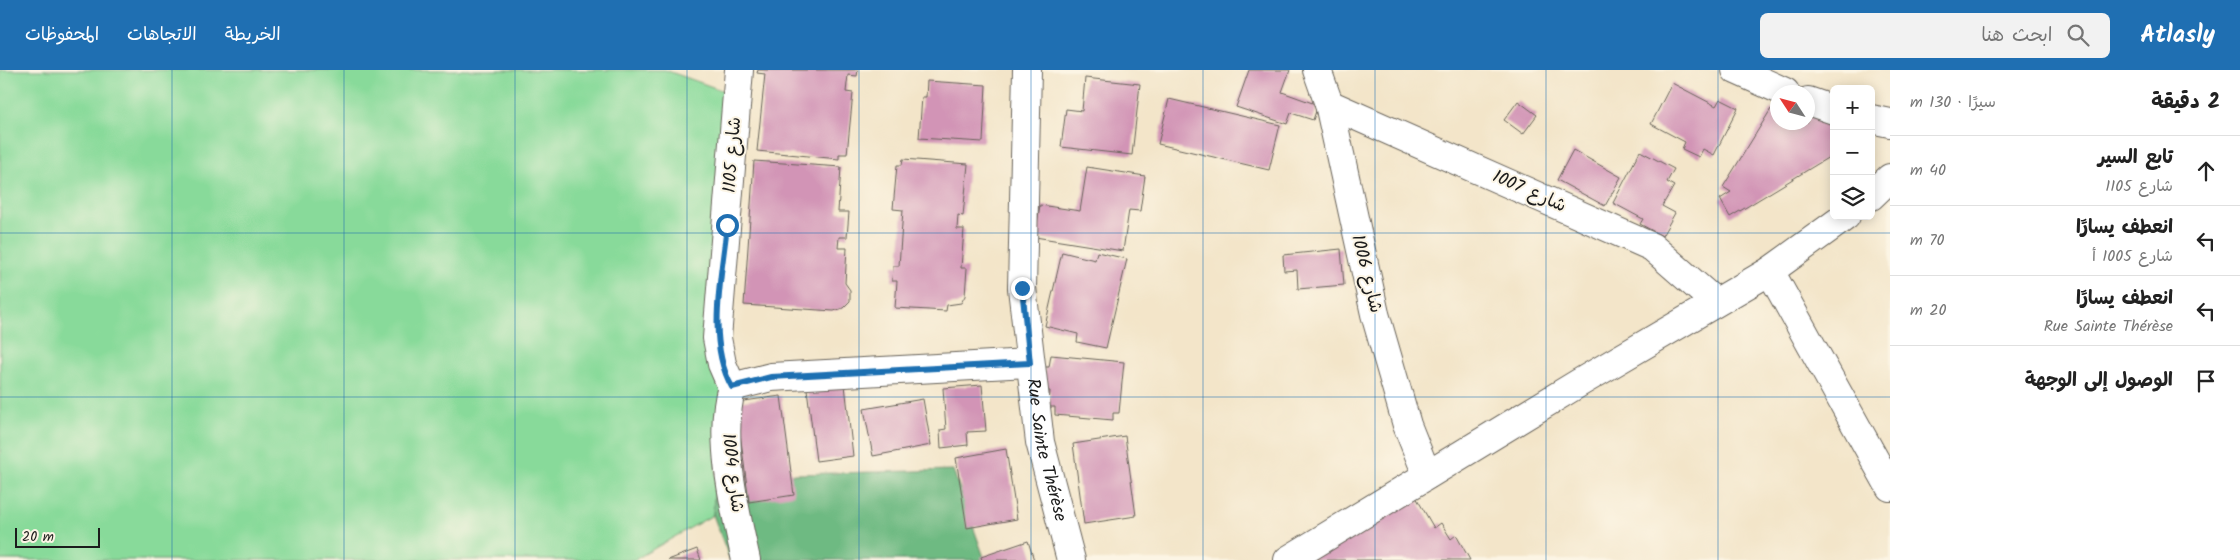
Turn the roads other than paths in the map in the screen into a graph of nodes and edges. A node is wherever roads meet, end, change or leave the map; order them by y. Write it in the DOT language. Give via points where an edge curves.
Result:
graph roads {
  1 [pos="739,70"];
  2 [pos="1027,70"];
  3 [pos="1317,70"];
  4 [pos="1736,70"];
  5 [pos="1770,85"];
  6 [pos="1815,103"];
  7 [pos="1329,104"];
  8 [pos="1830,109"];
  9 [pos="1875,120"];
  10 [pos="1890,123"];
  11 [pos="1890,178"];
  12 [pos="1875,192"];
  13 [pos="1840,220"];
  14 [pos="1770,271"];
  15 [pos="1715,302"];
  16 [pos="1030,363"];
  17 [pos="732,387"];
  18 [pos="1427,475"];
  19 [pos="1890,487"];
  20 [pos="746,560"];
  21 [pos="1071,560"];
  22 [pos="1288,560"];
  1 -- 17 [label="street, شارع 1105" via="717,338 722,364"];
  2 -- 16 [label="street, Rue Sainte Thérèse" via="1022,288"];
  3 -- 7 [label="street, شارع 1006"];
  4 -- 5 [label="street"];
  6 -- 8 [label="street"];
  7 -- 15 [label="street, شارع 1007" via="1652,247"];
  7 -- 18 [label="street, شارع 1006" via="1375,314 1407,425"];
  9 -- 10 [label="street"];
  11 -- 12 [label="street"];
  13 -- 14 [label="street"];
  14 -- 15 [label="street"];
  14 -- 19 [label="street"];
  15 -- 18 [label="street"];
  16 -- 17 [label="street" via="771,377"];
  16 -- 21 [label="street, Rue Sainte Thérèse" via="1040,442"];
  17 -- 20 [label="street, شارع 1004" via="726,423 729,463"];
  18 -- 22 [label="street"];
}
